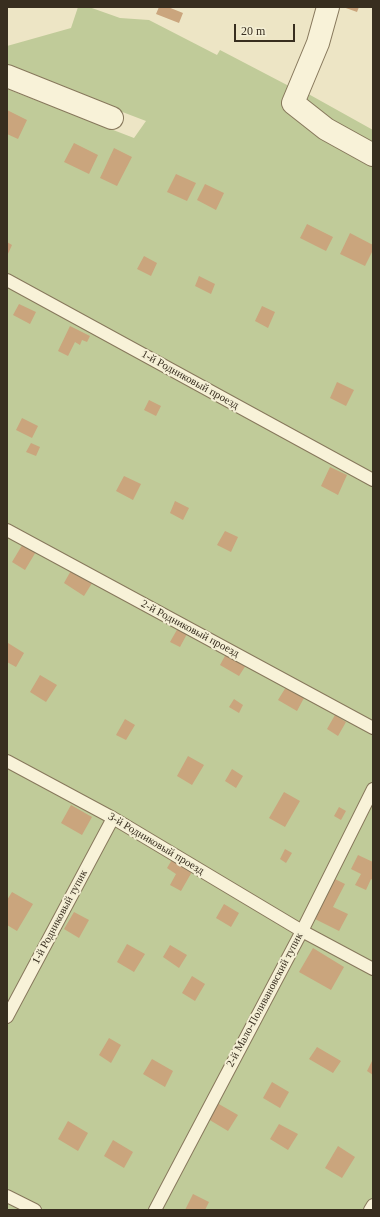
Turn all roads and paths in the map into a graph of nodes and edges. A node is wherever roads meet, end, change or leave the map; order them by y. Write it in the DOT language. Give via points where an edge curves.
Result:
graph roads {
  1 [pos="328,7"];
  2 [pos="7,76"];
  3 [pos="112,118"];
  4 [pos="373,155"];
  5 [pos="7,280"];
  6 [pos="373,480"];
  7 [pos="7,530"];
  8 [pos="373,728"];
  9 [pos="7,761"];
  10 [pos="373,789"];
  11 [pos="113,818"];
  12 [pos="302,931"];
  13 [pos="373,969"];
  14 [pos="7,1017"];
  15 [pos="7,1196"];
  16 [pos="373,1205"];
  17 [pos="35,1210"];
  18 [pos="155,1210"];
  19 [pos="370,1210"];
  1 -- 4 [label="street" via="318,43 293,103 326,129"];
  2 -- 3 [label="street"];
  5 -- 6 [label="lane, 1-й Родниковый проезд"];
  7 -- 8 [label="lane, 2-й Родниковый проезд"];
  9 -- 11 [label="lane, 3-й Родниковый проезд"];
  10 -- 12 [label="lane, 2-й Мало-Поливановский тупик"];
  11 -- 12 [label="lane, 3-й Родниковый проезд"];
  11 -- 14 [label="lane, 1-й Родниковый тупик"];
  12 -- 13 [label="lane, 3-й Родниковый проезд"];
  12 -- 18 [label="lane, 2-й Мало-Поливановский тупик"];
  15 -- 17 [label="lane"];
  16 -- 19 [label="lane"];
}
